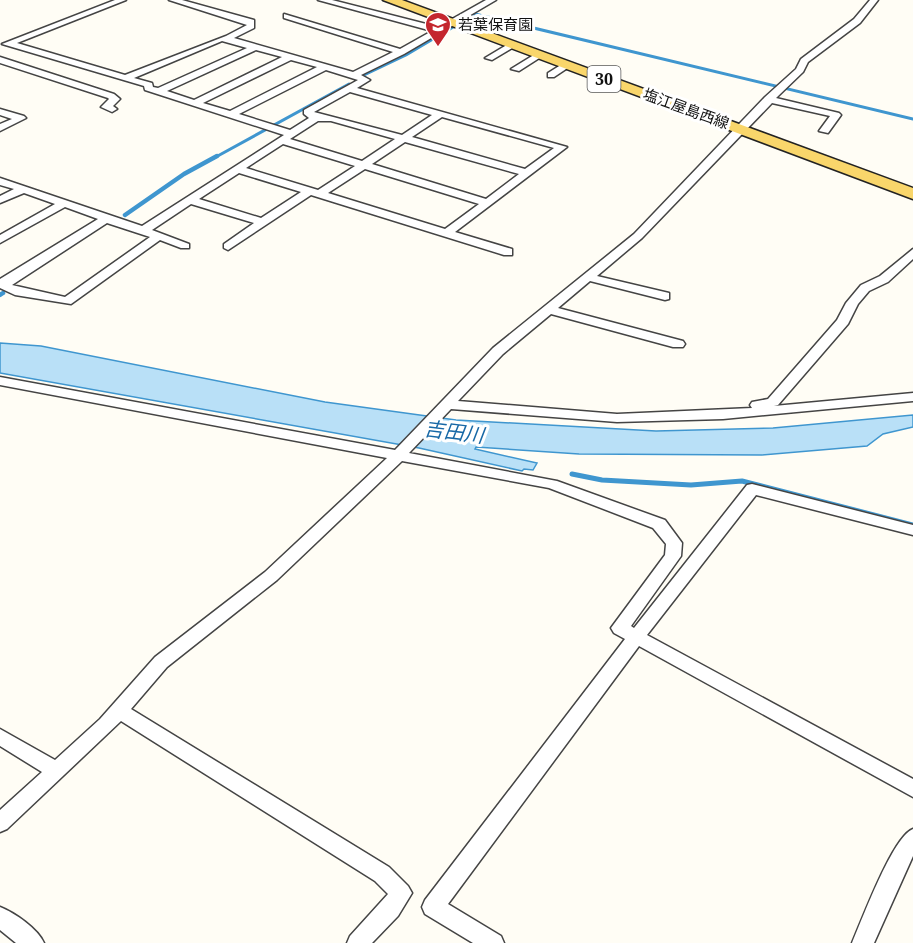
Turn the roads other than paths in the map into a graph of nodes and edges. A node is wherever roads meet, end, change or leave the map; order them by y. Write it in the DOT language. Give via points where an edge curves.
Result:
graph roads {
  1 [pos="122,0"];
  2 [pos="173,0"];
  3 [pos="322,0"];
  4 [pos="390,0"];
  5 [pos="492,0"];
  6 [pos="874,0"];
  7 [pos="286,16"];
  8 [pos="455,24"];
  9 [pos="439,30"];
  10 [pos="229,38"];
  11 [pos="4,45"];
  12 [pos="513,45"];
  13 [pos="256,47"];
  14 [pos="401,52"];
  15 [pos="540,56"];
  16 [pos="290,57"];
  17 [pos="489,58"];
  18 [pos="0,60"];
  19 [pos="567,65"];
  20 [pos="325,67"];
  21 [pos="516,69"];
  22 [pos="354,75"];
  23 [pos="551,75"];
  24 [pos="125,78"];
  25 [pos="349,89"];
  26 [pos="159,92"];
  27 [pos="768,99"];
  28 [pos="195,103"];
  29 [pos="112,110"];
  30 [pos="0,112"];
  31 [pos="232,114"];
  32 [pos="440,114"];
  33 [pos="316,118"];
  34 [pos="0,128"];
  35 [pos="739,129"];
  36 [pos="824,131"];
  37 [pos="292,134"];
  38 [pos="403,138"];
  39 [pos="281,140"];
  40 [pos="364,165"];
  41 [pos="237,169"];
  42 [pos="527,173"];
  43 [pos="0,181"];
  44 [pos="23,189"];
  45 [pos="315,192"];
  46 [pos="913,194"];
  47 [pos="0,200"];
  48 [pos="190,200"];
  49 [pos="64,203"];
  50 [pos="488,203"];
  51 [pos="105,219"];
  52 [pos="262,222"];
  53 [pos="144,230"];
  54 [pos="447,233"];
  55 [pos="157,237"];
  56 [pos="0,240"];
  57 [pos="185,246"];
  58 [pos="228,246"];
  59 [pos="508,252"];
  60 [pos="913,253"];
  61 [pos="588,277"];
  62 [pos="2,284"];
  63 [pos="665,296"];
  64 [pos="547,309"];
  65 [pos="678,344"];
  66 [pos="0,381"];
  67 [pos="913,397"];
  68 [pos="443,408"];
  69 [pos="723,415"];
  70 [pos="402,451"];
  71 [pos="913,530"];
  72 [pos="637,636"];
  73 [pos="118,710"];
  74 [pos="0,737"];
  75 [pos="56,771"];
  76 [pos="913,789"];
  77 [pos="0,823"];
  78 [pos="913,838"];
  79 [pos="0,917"];
  80 [pos="33,943"];
  81 [pos="358,943"];
  82 [pos="493,943"];
  83 [pos="863,943"];
  1 -- 11 [label="street"];
  2 -- 10 [label="street" via="251,22 251,26"];
  3 -- 9 [label="street"];
  4 -- 8 [label="main road, 塩江屋島西線 / 30"];
  5 -- 8 [label="street"];
  6 -- 27 [label="street" via="857,21 804,61 800,70"];
  7 -- 14 [label="street"];
  8 -- 9 [label="street"];
  8 -- 12 [label="main road, 塩江屋島西線 / 30"];
  9 -- 14 [label="street"];
  10 -- 13 [label="street"];
  10 -- 24 [label="street"];
  11 -- 24 [label="street"];
  12 -- 15 [label="main road, 塩江屋島西線 / 30"];
  12 -- 17 [label="street"];
  13 -- 16 [label="street"];
  13 -- 26 [label="street"];
  14 -- 22 [label="street"];
  15 -- 19 [label="main road, 塩江屋島西線 / 30"];
  15 -- 21 [label="street"];
  16 -- 20 [label="street"];
  16 -- 28 [label="street"];
  18 -- 29 [label="street" via="111,96 115,99 106,107"];
  19 -- 23 [label="street"];
  19 -- 35 [label="main road, 塩江屋島西線 / 30"];
  20 -- 22 [label="street"];
  20 -- 31 [label="street"];
  22 -- 25 [label="street" via="365,80"];
  24 -- 26 [label="street"];
  25 -- 32 [label="street"];
  25 -- 33 [label="street" via="307,112"];
  26 -- 28 [label="street"];
  27 -- 35 [label="street"];
  27 -- 36 [label="street" via="836,115"];
  28 -- 31 [label="street"];
  30 -- 34 [label="street" via="21,118"];
  31 -- 37 [label="street"];
  32 -- 38 [label="street"];
  32 -- 42 [label="street" via="562,147"];
  33 -- 37 [label="street"];
  33 -- 38 [label="street" via="331,118"];
  35 -- 46 [label="main road, 塩江屋島西線 / 30"];
  35 -- 61 [label="street" via="638,236"];
  37 -- 39 [label="street"];
  38 -- 40 [label="street"];
  38 -- 42 [label="street"];
  39 -- 40 [label="street"];
  39 -- 41 [label="street"];
  40 -- 45 [label="street"];
  40 -- 50 [label="street"];
  41 -- 45 [label="street"];
  41 -- 48 [label="street"];
  42 -- 50 [label="street"];
  43 -- 44 [label="street"];
  44 -- 47 [label="street"];
  44 -- 49 [label="street"];
  45 -- 52 [label="street"];
  45 -- 54 [label="street"];
  48 -- 52 [label="street"];
  48 -- 53 [label="street"];
  49 -- 51 [label="street"];
  49 -- 56 [label="street"];
  50 -- 54 [label="street"];
  51 -- 53 [label="street"];
  51 -- 62 [label="street"];
  52 -- 58 [label="street"];
  53 -- 55 [label="street"];
  54 -- 59 [label="street"];
  55 -- 57 [label="street"];
  55 -- 62 [label="street" via="67,301 15,291"];
  60 -- 69 [label="street" via="884,279 865,288 843,321 773,402 729,410"];
  61 -- 63 [label="street"];
  61 -- 64 [label="street"];
  64 -- 65 [label="street"];
  64 -- 68 [label="street" via="498,351"];
  66 -- 70 [label="street"];
  67 -- 69 [label="street"];
  68 -- 69 [label="street" via="617,418"];
  68 -- 70 [label="street"];
  70 -- 72 [label="street" via="552,484 659,524 674,543 673,556 621,628"];
  70 -- 73 [label="street" via="271,576 161,662"];
  71 -- 72 [label="street" via="752,489"];
  72 -- 76 [label="street"];
  72 -- 82 [label="street" via="432,908"];
  73 -- 75 [label="street"];
  73 -- 81 [label="street" via="382,874 401,893"];
  74 -- 75 [label="street"];
  75 -- 77 [label="street"];
  78 -- 83 [label="street" via="900,858"];
  79 -- 80 [label="street"];
}
